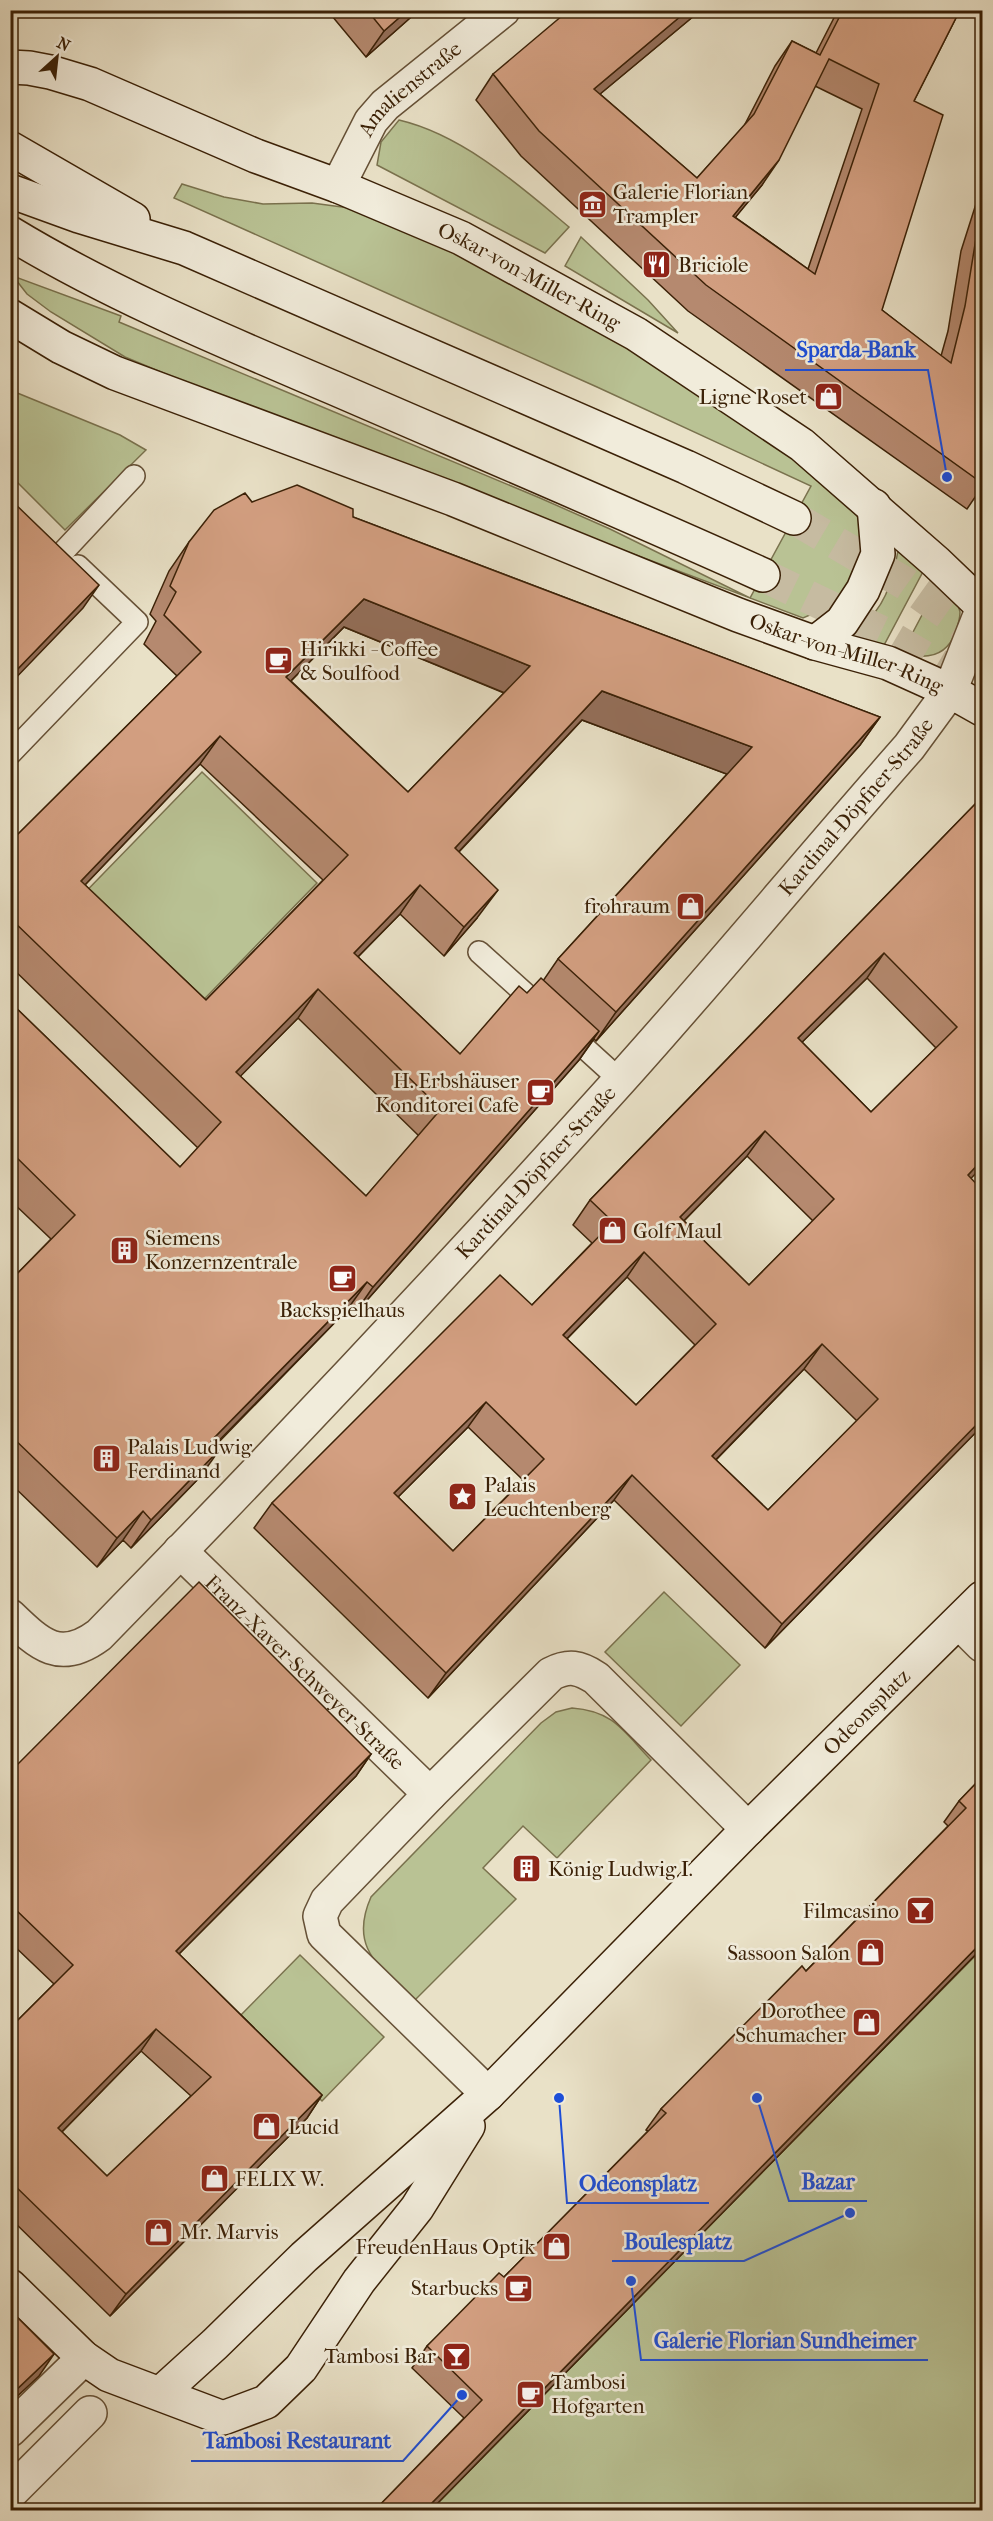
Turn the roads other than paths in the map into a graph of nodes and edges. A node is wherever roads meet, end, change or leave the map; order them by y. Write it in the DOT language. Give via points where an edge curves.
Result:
graph roads {
  1 [pos="503,10"];
  2 [pos="10,68"];
  3 [pos="10,148"];
  4 [pos="338,186"];
  5 [pos="10,191"];
  6 [pos="10,233"];
  7 [pos="184,248"];
  8 [pos="10,262"];
  9 [pos="87,277"];
  10 [pos="10,316"];
  11 [pos="134,476"];
  12 [pos="874,506"];
  13 [pos="794,518"];
  14 [pos="763,575"];
  15 [pos="982,608"];
  16 [pos="815,643"];
  17 [pos="950,691"];
  18 [pos="982,709"];
  19 [pos="10,754"];
  20 [pos="479,952"];
  21 [pos="620,1080"];
  22 [pos="180,1551"];
  23 [pos="982,1598"];
  24 [pos="10,1616"];
  25 [pos="959,1622"];
  26 [pos="982,1645"];
  27 [pos="430,1794"];
  28 [pos="748,1829"];
  29 [pos="488,2094"];
  30 [pos="10,2286"];
  31 [pos="84,2358"];
  32 [pos="161,2393"];
  33 [pos="90,2413"];
  34 [pos="10,2430"];
  35 [pos="10,2493"];
  1 -- 4 [label="street, Amalienstraße" via="385,105 371,121"];
  2 -- 4 [label="street, Oskar-von-Miller-Ring" via="40,70 90,84 256,156"];
  3 -- 7 [label="street"];
  4 -- 12 [label="street, Oskar-von-Miller-Ring" via="461,238 636,334 801,445"];
  5 -- 7 [label="street"];
  6 -- 9 [label="street"];
  7 -- 13 [label="street"];
  8 -- 9 [label="street"];
  9 -- 14 [label="street" via="209,335"];
  10 -- 16 [label="street, Oskar-von-Miller-Ring" via="115,373 453,499"];
  11 -- 19 [label="lane" via="56,545 137,622"];
  12 -- 15 [label="street, Oskar-von-Miller-Ring"];
  12 -- 16 [label="street" via="878,554 863,590 842,622"];
  15 -- 17 [label="street, Kardinal-Döpfner-Straße"];
  16 -- 17 [label="street, Oskar-von-Miller-Ring" via="888,663"];
  17 -- 18 [label="street, Oskar-von-Miller-Ring"];
  17 -- 21 [label="street, Kardinal-Döpfner-Straße" via="909,747"];
  20 -- 21 [label="lane"];
  21 -- 22 [label="street, Kardinal-Döpfner-Straße"];
  22 -- 24 [label="street, Kardinal-Döpfner-Straße" via="86,1644 55,1650 42,1644"];
  22 -- 27 [label="street, Franz-Xaver-Schweyer-Straße"];
  23 -- 25 [label="street, Odeonsplatz"];
  25 -- 26 [label="street"];
  25 -- 28 [label="street, Odeonsplatz"];
  27 -- 28 [label="street" via="551,1674 574,1667 596,1678"];
  27 -- 29 [label="street" via="327,1901 320,1916 324,1934"];
  28 -- 29 [label="street, Odeonsplatz"];
  29 -- 32 [label="street, Odeonsplatz" via="304,2257"];
  29 -- 32 [label="street, Odeonsplatz" via="417,2208 359,2281 301,2368 266,2402 223,2418"];
  30 -- 31 [label="street"];
  31 -- 32 [label="street" via="109,2375"];
  31 -- 34 [label="street"];
  33 -- 35 [label="street"];
}
